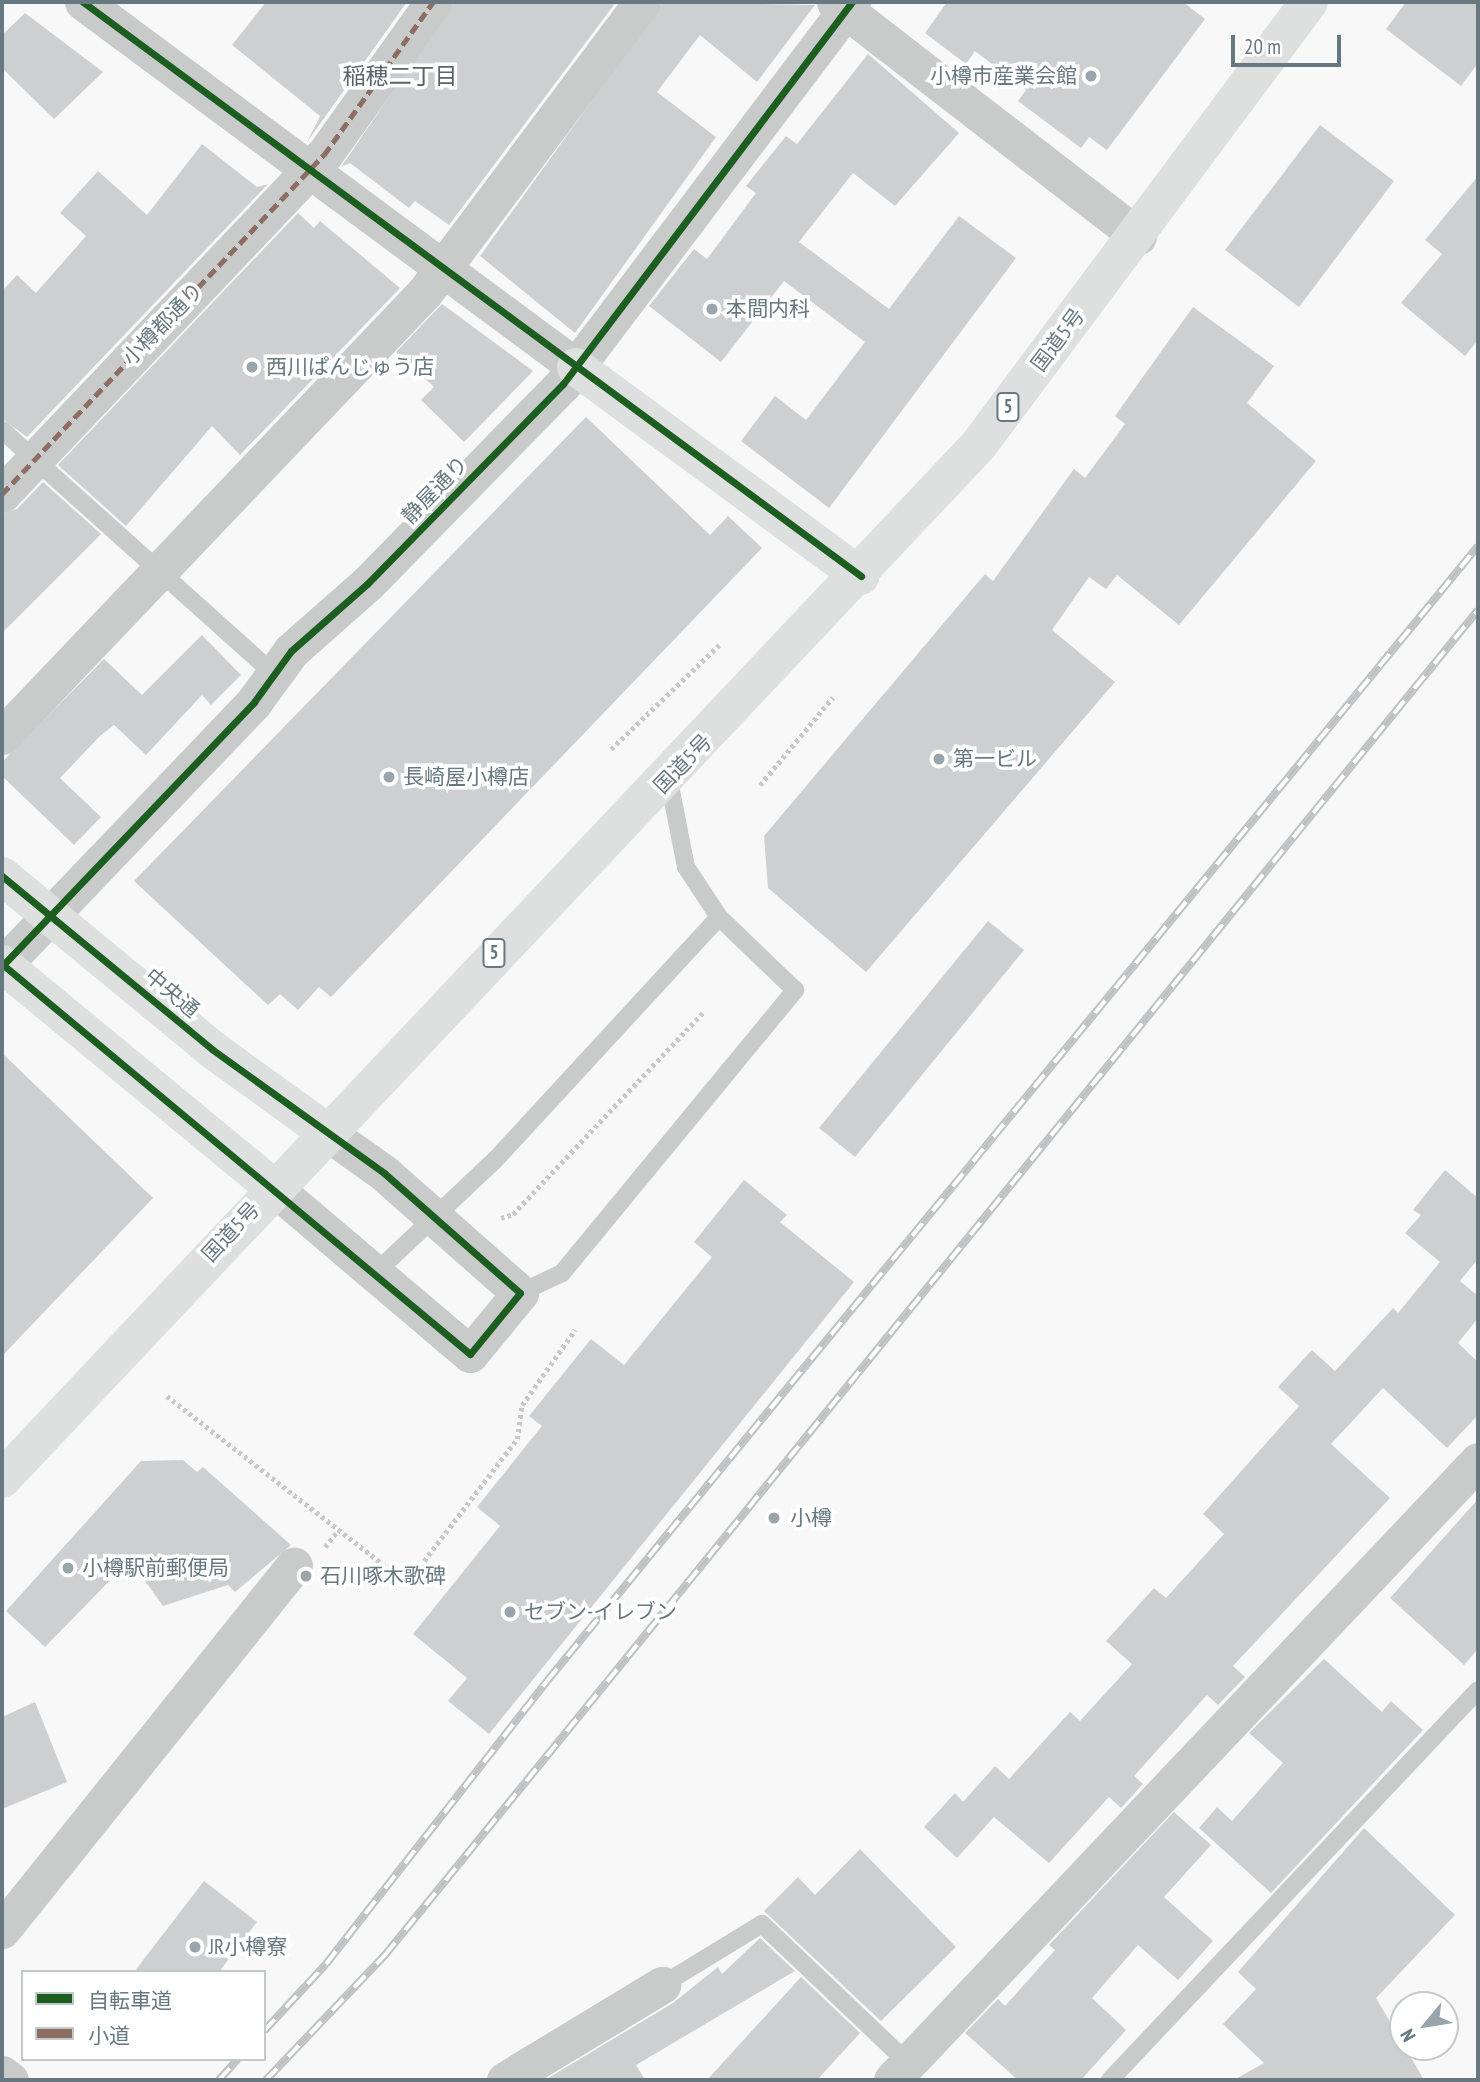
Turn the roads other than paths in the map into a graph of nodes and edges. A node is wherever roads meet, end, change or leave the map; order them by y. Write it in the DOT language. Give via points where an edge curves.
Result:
graph roads {
  1 [pos="83,2"];
  2 [pos="433,2"];
  3 [pos="642,2"];
  4 [pos="1309,2"];
  5 [pos="844,4"];
  6 [pos="315,164"];
  7 [pos="1138,236"];
  8 [pos="445,267"];
  9 [pos="576,367"];
  10 [pos="2,430"];
  11 [pos="34,460"];
  12 [pos="2,494"];
  13 [pos="163,569"];
  14 [pos="861,576"];
  15 [pos="274,674"];
  16 [pos="2,736"];
  17 [pos="669,780"];
  18 [pos="2,876"];
  19 [pos="51,915"];
  20 [pos="719,917"];
  21 [pos="2,965"];
  22 [pos="325,1131"];
  23 [pos="273,1187"];
  24 [pos="435,1219"];
  25 [pos="374,1274"];
  26 [pos="520,1293"];
  27 [pos="1478,1461"];
  28 [pos="2,1479"];
  29 [pos="309,1556"];
  30 [pos="1478,1690"];
  31 [pos="2,1930"];
  32 [pos="662,1985"];
  33 [pos="2,2074"];
  34 [pos="908,2075"];
  35 [pos="9,2080"];
  36 [pos="505,2080"];
  37 [pos="1110,2080"];
  1 -- 6 [label="street"];
  2 -- 6 [label="street, 小樽都通り"];
  3 -- 8 [label="street"];
  4 -- 7 [label="main road, 国道5号 / 5"];
  5 -- 7 [label="street"];
  5 -- 9 [label="street, 静屋通り"];
  6 -- 8 [label="street"];
  6 -- 11 [label="street, 小樽都通り"];
  7 -- 14 [label="main road, 国道5号 / 5" via="978,446"];
  8 -- 9 [label="street"];
  8 -- 13 [label="street"];
  9 -- 14 [label="main road"];
  9 -- 15 [label="street, 静屋通り"];
  10 -- 11 [label="lane"];
  11 -- 12 [label="street, 小樽都通り"];
  11 -- 13 [label="lane"];
  13 -- 15 [label="lane"];
  13 -- 16 [label="street"];
  14 -- 17 [label="main road, 国道5号 / 5"];
  15 -- 19 [label="street, 静屋通り"];
  17 -- 20 [label="lane" via="686,867"];
  17 -- 22 [label="main road, 国道5号 / 5" via="542,901"];
  18 -- 19 [label="main road, 中央通"];
  19 -- 21 [label="street, 静屋通り"];
  19 -- 22 [label="main road, 中央通" via="213,1049"];
  20 -- 24 [label="lane"];
  20 -- 26 [label="lane" via="795,990 562,1273"];
  21 -- 23 [label="main road"];
  22 -- 23 [label="main road, 国道5号 / 5"];
  22 -- 24 [label="street"];
  23 -- 25 [label="street"];
  23 -- 28 [label="main road, 国道5号 / 5"];
  24 -- 25 [label="lane"];
  24 -- 26 [label="street"];
  25 -- 26 [label="street" via="470,1354"];
  27 -- 34 [label="street"];
  29 -- 31 [label="street"];
  30 -- 37 [label="lane"];
  32 -- 34 [label="lane" via="762,1924"];
  32 -- 36 [label="street"];
  33 -- 35 [label="street"];
}
